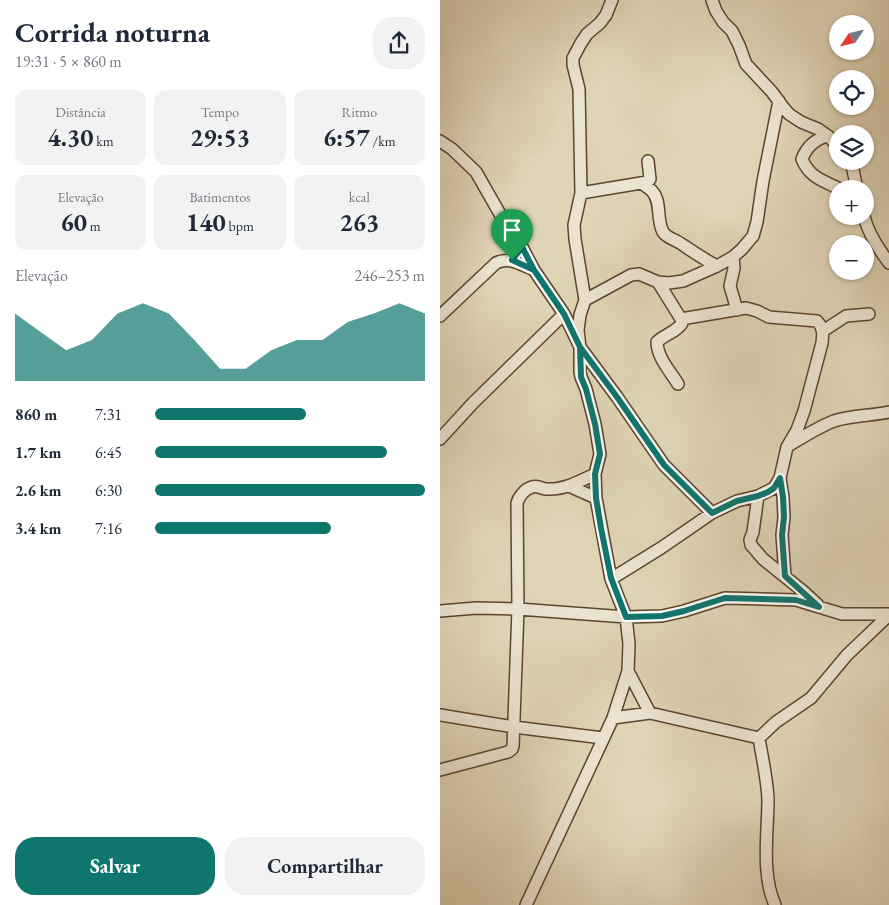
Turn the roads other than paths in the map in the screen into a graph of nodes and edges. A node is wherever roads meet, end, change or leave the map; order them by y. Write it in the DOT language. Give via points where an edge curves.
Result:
graph roads {
  1 [pos="612,0"];
  2 [pos="712,0"];
  3 [pos="779,101"];
  4 [pos="828,136"];
  5 [pos="440,141"];
  6 [pos="648,161"];
  7 [pos="642,183"];
  8 [pos="829,184"];
  9 [pos="581,193"];
  10 [pos="867,225"];
  11 [pos="522,247"];
  12 [pos="732,257"];
  13 [pos="512,260"];
  14 [pos="889,263"];
  15 [pos="717,266"];
  16 [pos="534,270"];
  17 [pos="658,282"];
  18 [pos="586,300"];
  19 [pos="737,310"];
  20 [pos="564,314"];
  21 [pos="869,314"];
  22 [pos="440,316"];
  23 [pos="681,319"];
  24 [pos="823,331"];
  25 [pos="580,347"];
  26 [pos="603,377"];
  27 [pos="678,384"];
  28 [pos="586,389"];
  29 [pos="889,412"];
  30 [pos="440,439"];
  31 [pos="787,447"];
  32 [pos="595,474"];
  33 [pos="780,478"];
  34 [pos="570,486"];
  35 [pos="758,496"];
  36 [pos="596,498"];
  37 [pos="712,513"];
  38 [pos="785,576"];
  39 [pos="611,578"];
  40 [pos="819,607"];
  41 [pos="518,609"];
  42 [pos="440,611"];
  43 [pos="889,614"];
  44 [pos="626,617"];
  45 [pos="628,671"];
  46 [pos="650,713"];
  47 [pos="440,715"];
  48 [pos="613,718"];
  49 [pos="514,726"];
  50 [pos="604,738"];
  51 [pos="759,738"];
  52 [pos="440,770"];
  53 [pos="526,905"];
  54 [pos="775,905"];
  1 -- 9 [label="street" via="600,23 587,34 572,58 579,89"];
  2 -- 3 [label="street" via="723,22 732,31 746,64"];
  3 -- 4 [label="street" via="801,122"];
  3 -- 12 [label="street" via="758,222 753,236"];
  4 -- 8 [label="street" via="811,144 802,159 814,176"];
  5 -- 11 [label="street" via="476,172"];
  6 -- 7 [label="street" via="650,179"];
  7 -- 9 [label="street"];
  7 -- 15 [label="street" via="657,200 660,224 669,238"];
  9 -- 18 [label="street" via="574,225"];
  10 -- 14 [label="street"];
  11 -- 13 [label="street"];
  11 -- 16 [label="street"];
  12 -- 15 [label="street"];
  12 -- 19 [label="street" via="734,275 730,286"];
  13 -- 16 [label="street"];
  13 -- 22 [label="street" via="496,263"];
  15 -- 17 [label="street" via="683,281"];
  16 -- 20 [label="street"];
  17 -- 18 [label="street" via="636,274"];
  17 -- 23 [label="street"];
  18 -- 25 [label="street" via="578,330"];
  19 -- 23 [label="street"];
  19 -- 24 [label="street" via="746,308 769,317 817,322"];
  20 -- 25 [label="street"];
  20 -- 30 [label="street" via="472,403"];
  21 -- 24 [label="street" via="846,316"];
  23 -- 27 [label="street" via="681,326 661,338 657,347"];
  24 -- 31 [label="street" via="804,411"];
  25 -- 26 [label="street"];
  25 -- 28 [label="street" via="580,372"];
  26 -- 28 [label="street"];
  26 -- 37 [label="street" via="664,465"];
  28 -- 32 [label="street" via="600,454"];
  29 -- 31 [label="street" via="834,421"];
  31 -- 33 [label="street"];
  32 -- 34 [label="street"];
  32 -- 36 [label="street"];
  33 -- 35 [label="street" via="774,488"];
  33 -- 38 [label="street"];
  34 -- 36 [label="street"];
  34 -- 41 [label="street" via="548,489 534,486 518,498"];
  35 -- 37 [label="street" via="737,501"];
  35 -- 38 [label="street" via="751,545"];
  36 -- 39 [label="street"];
  37 -- 39 [label="street"];
  38 -- 40 [label="street"];
  39 -- 44 [label="street"];
  40 -- 43 [label="street" via="842,614"];
  40 -- 44 [label="street" via="796,600 725,598 662,616"];
  41 -- 42 [label="street"];
  41 -- 44 [label="street"];
  41 -- 49 [label="street"];
  43 -- 51 [label="street" via="811,698"];
  44 -- 45 [label="street"];
  45 -- 46 [label="street"];
  45 -- 48 [label="street"];
  46 -- 48 [label="street"];
  46 -- 51 [label="street"];
  47 -- 49 [label="street"];
  48 -- 50 [label="street"];
  49 -- 50 [label="street"];
  49 -- 52 [label="street" via="513,746 508,752"];
  50 -- 53 [label="street"];
  51 -- 54 [label="street" via="768,796 767,870"];
}
